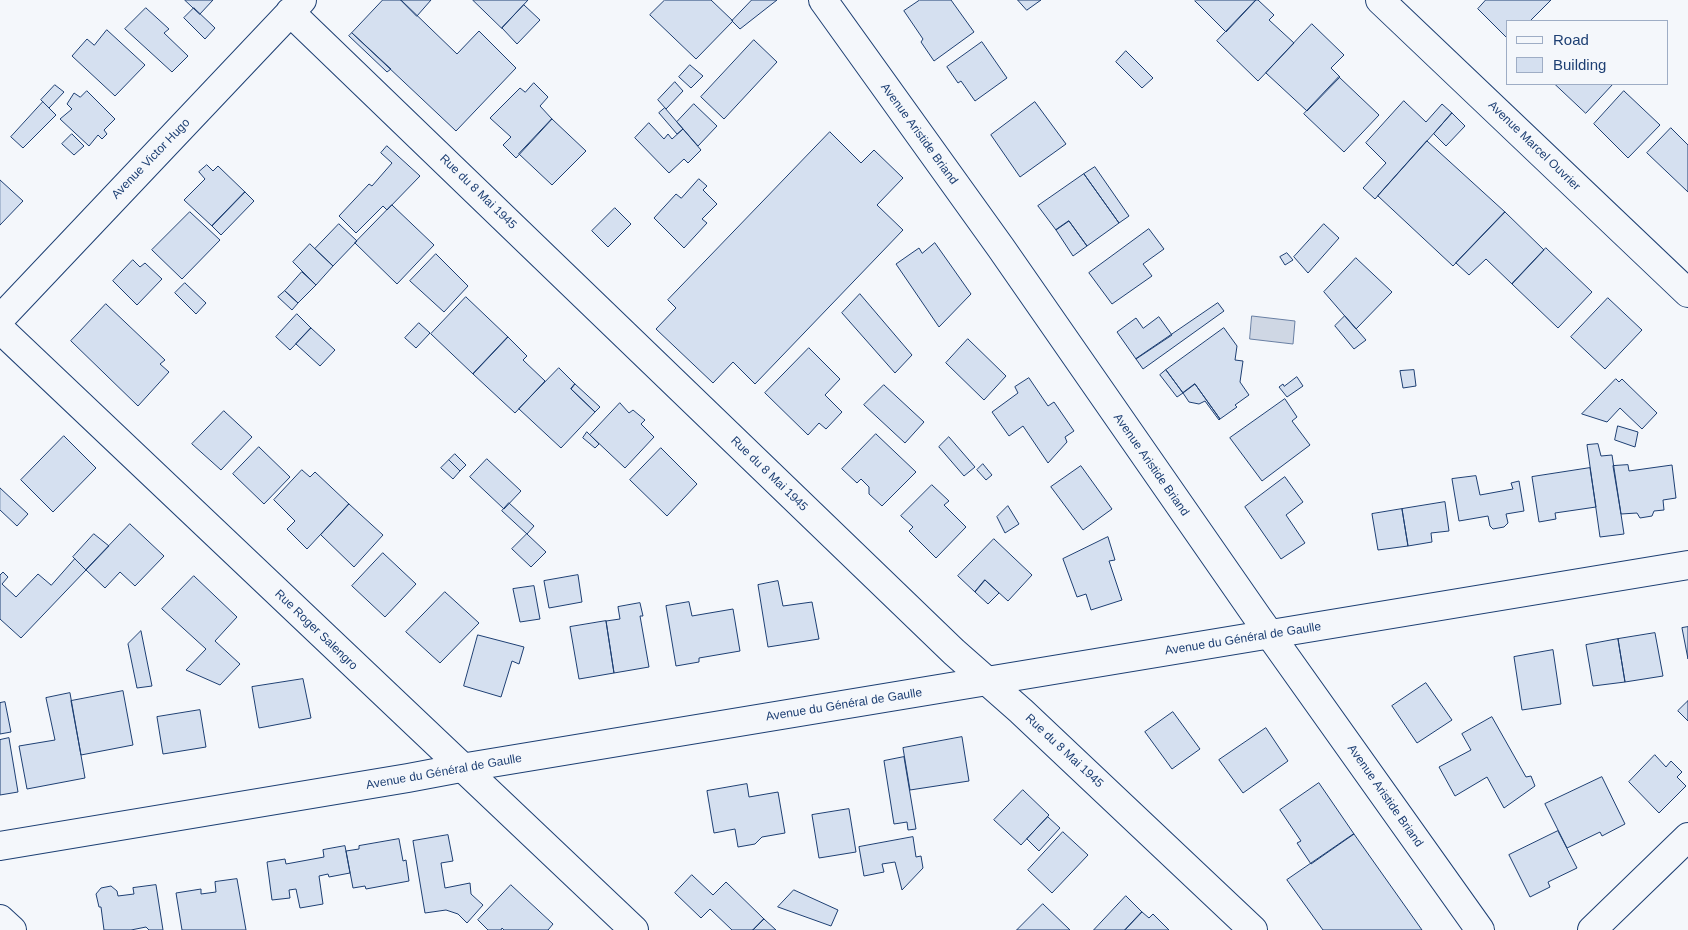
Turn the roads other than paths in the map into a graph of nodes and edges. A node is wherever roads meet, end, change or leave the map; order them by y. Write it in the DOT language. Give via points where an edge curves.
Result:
graph roads {
  1 [pos="823,0"];
  2 [pos="1380,0"];
  3 [pos="296,6"];
  4 [pos="1688,293"];
  5 [pos="0,318"];
  6 [pos="0,329"];
  7 [pos="1688,565"];
  8 [pos="1270,634"];
  9 [pos="988,681"];
  10 [pos="461,768"];
  11 [pos="1688,837"];
  12 [pos="0,846"];
  13 [pos="0,919"];
  14 [pos="12,930"];
  15 [pos="634,930"];
  16 [pos="1253,930"];
  17 [pos="1480,930"];
  18 [pos="1592,930"];
  1 -- 8 [label="street, Avenue Aristide Briand" via="1001,248"];
  2 -- 4 [label="street, Avenue Marcel Ouvrier"];
  3 -- 5 [label="street, Avenue Victor Hugo"];
  3 -- 9 [label="street, Rue du 8 Mai 1945" via="954,652"];
  6 -- 10 [label="street, Rue Roger Salengro"];
  7 -- 8 [label="street, Avenue du Général de Gaulle"];
  8 -- 9 [label="street, Avenue du Général de Gaulle"];
  8 -- 17 [label="street, Avenue Aristide Briand"];
  9 -- 10 [label="street, Avenue du Général de Gaulle"];
  9 -- 16 [label="street, Rue du 8 Mai 1945"];
  10 -- 12 [label="street, Avenue du Général de Gaulle"];
  10 -- 15 [label="street, Rue Roger Salengro"];
  11 -- 18 [label="street"];
  13 -- 14 [label="street"];
}
